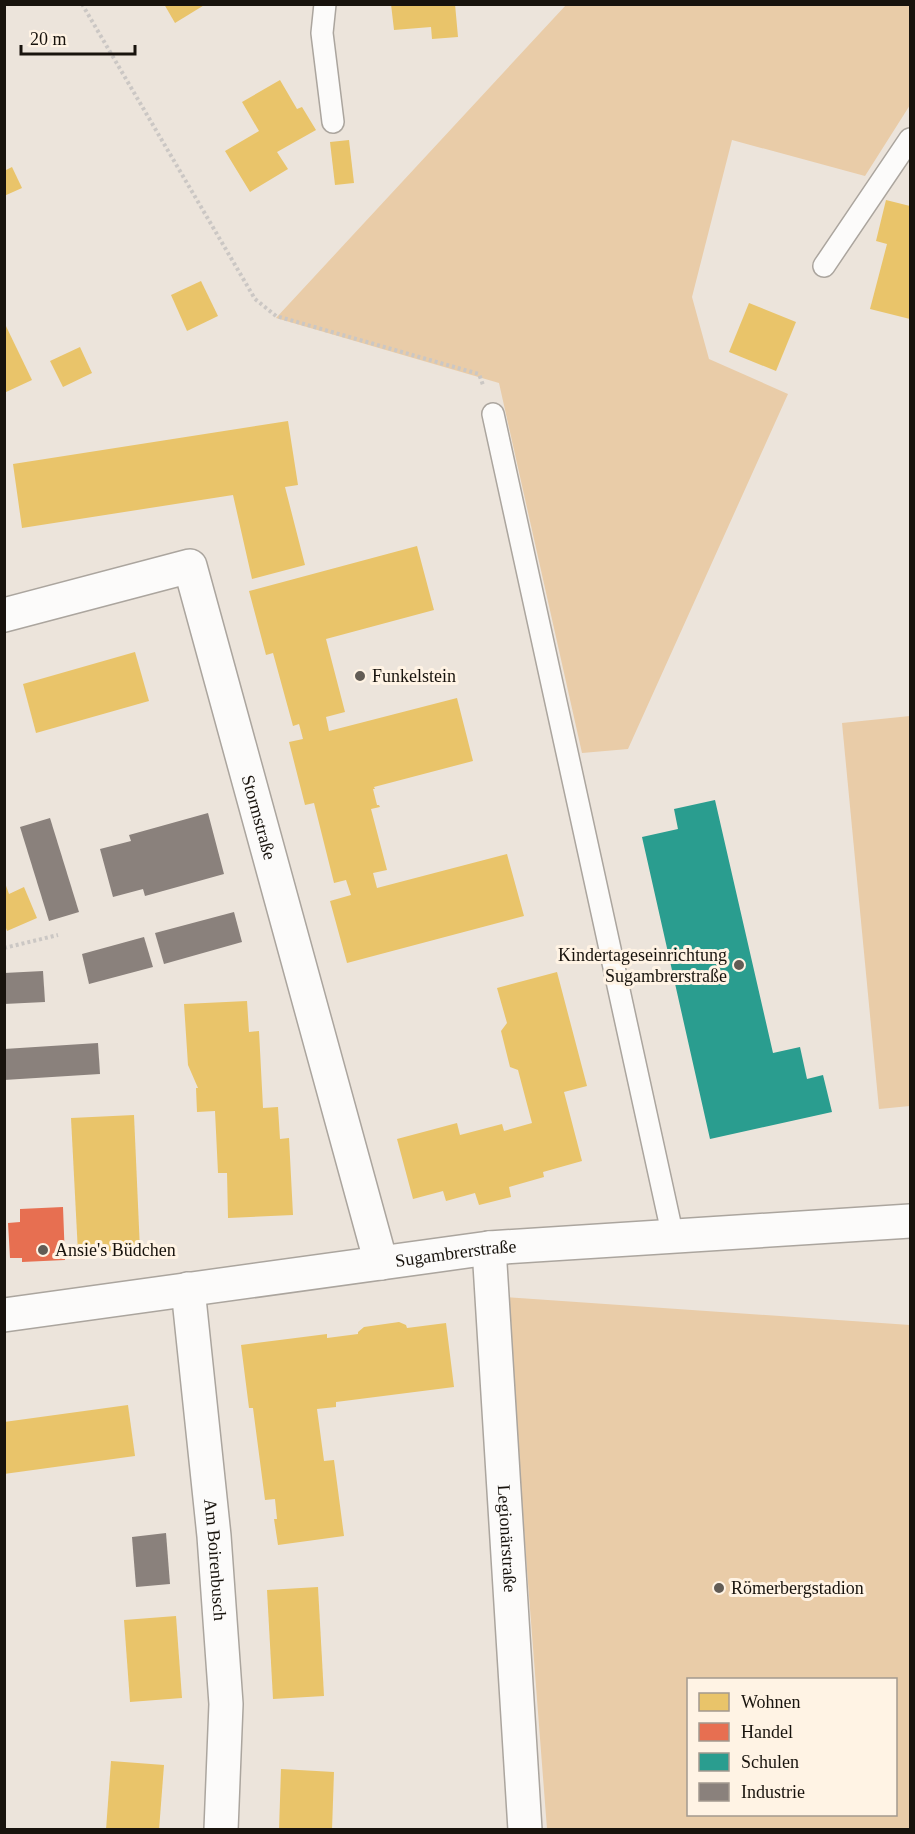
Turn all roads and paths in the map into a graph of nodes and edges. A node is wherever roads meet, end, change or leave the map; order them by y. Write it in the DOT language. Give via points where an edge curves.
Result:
graph roads {
  1 [pos="82,4"];
  2 [pos="325,4"];
  3 [pos="333,122"];
  4 [pos="910,139"];
  5 [pos="824,266"];
  6 [pos="493,414"];
  7 [pos="6,609"];
  8 [pos="58,935"];
  9 [pos="4,948"];
  10 [pos="910,1221"];
  11 [pos="673,1237"];
  12 [pos="489,1248"];
  13 [pos="381,1263"];
  14 [pos="188,1289"];
  15 [pos="4,1315"];
  16 [pos="221,1830"];
  17 [pos="525,1830"];
  1 -- 6 [label="path" via="255,299 276,316 479,374"];
  2 -- 3 [label="lane" via="322,33"];
  4 -- 5 [label="lane"];
  6 -- 11 [label="lane"];
  7 -- 13 [label="street, Stormstraße" via="190,566"];
  8 -- 9 [label="path"];
  10 -- 11 [label="street, Sugambrerstraße"];
  11 -- 12 [label="street, Sugambrerstraße"];
  12 -- 13 [label="street, Sugambrerstraße"];
  12 -- 17 [label="street, Legionärstraße"];
  13 -- 14 [label="street, Sugambrerstraße"];
  14 -- 15 [label="street, Sugambrerstraße"];
  14 -- 16 [label="street, Am Boirenbusch" via="214,1536 226,1704"];
}
